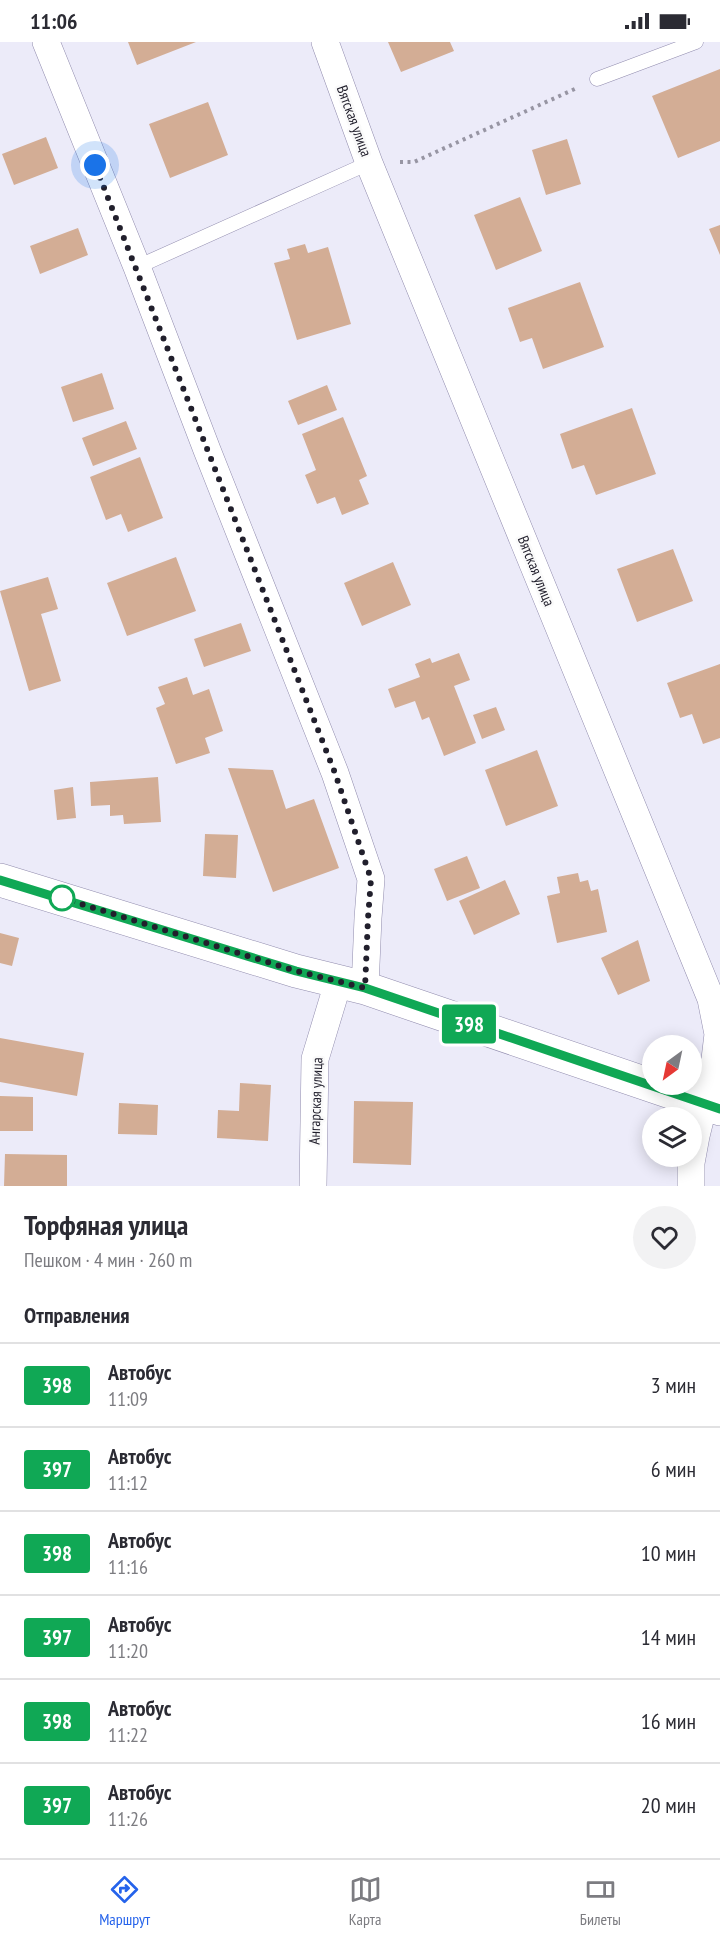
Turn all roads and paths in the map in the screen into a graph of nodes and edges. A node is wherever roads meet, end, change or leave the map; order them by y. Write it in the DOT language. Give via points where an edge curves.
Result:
graph roads {
  1 [pos="46,42"];
  2 [pos="324,42"];
  3 [pos="696,42"];
  4 [pos="597,79"];
  5 [pos="369,163"];
  6 [pos="137,267"];
  7 [pos="0,880"];
  8 [pos="352,986"];
  9 [pos="712,1107"];
  10 [pos="313,1186"];
  11 [pos="691,1186"];
  1 -- 6 [label="street, Ангарская улица"];
  2 -- 5 [label="street, Вятская улица"];
  3 -- 4 [label="lane"];
  4 -- 5 [label="path" via="414,162"];
  5 -- 6 [label="lane"];
  5 -- 9 [label="street, Вятская улица" via="711,999 718,1034"];
  6 -- 8 [label="street, Ангарская улица" via="335,773 371,879 368,918"];
  7 -- 8 [label="street"];
  8 -- 9 [label="street"];
  8 -- 10 [label="street, Ангарская улица" via="315,1059"];
  9 -- 11 [label="street, Вятская улица" via="693,1154"];
}
